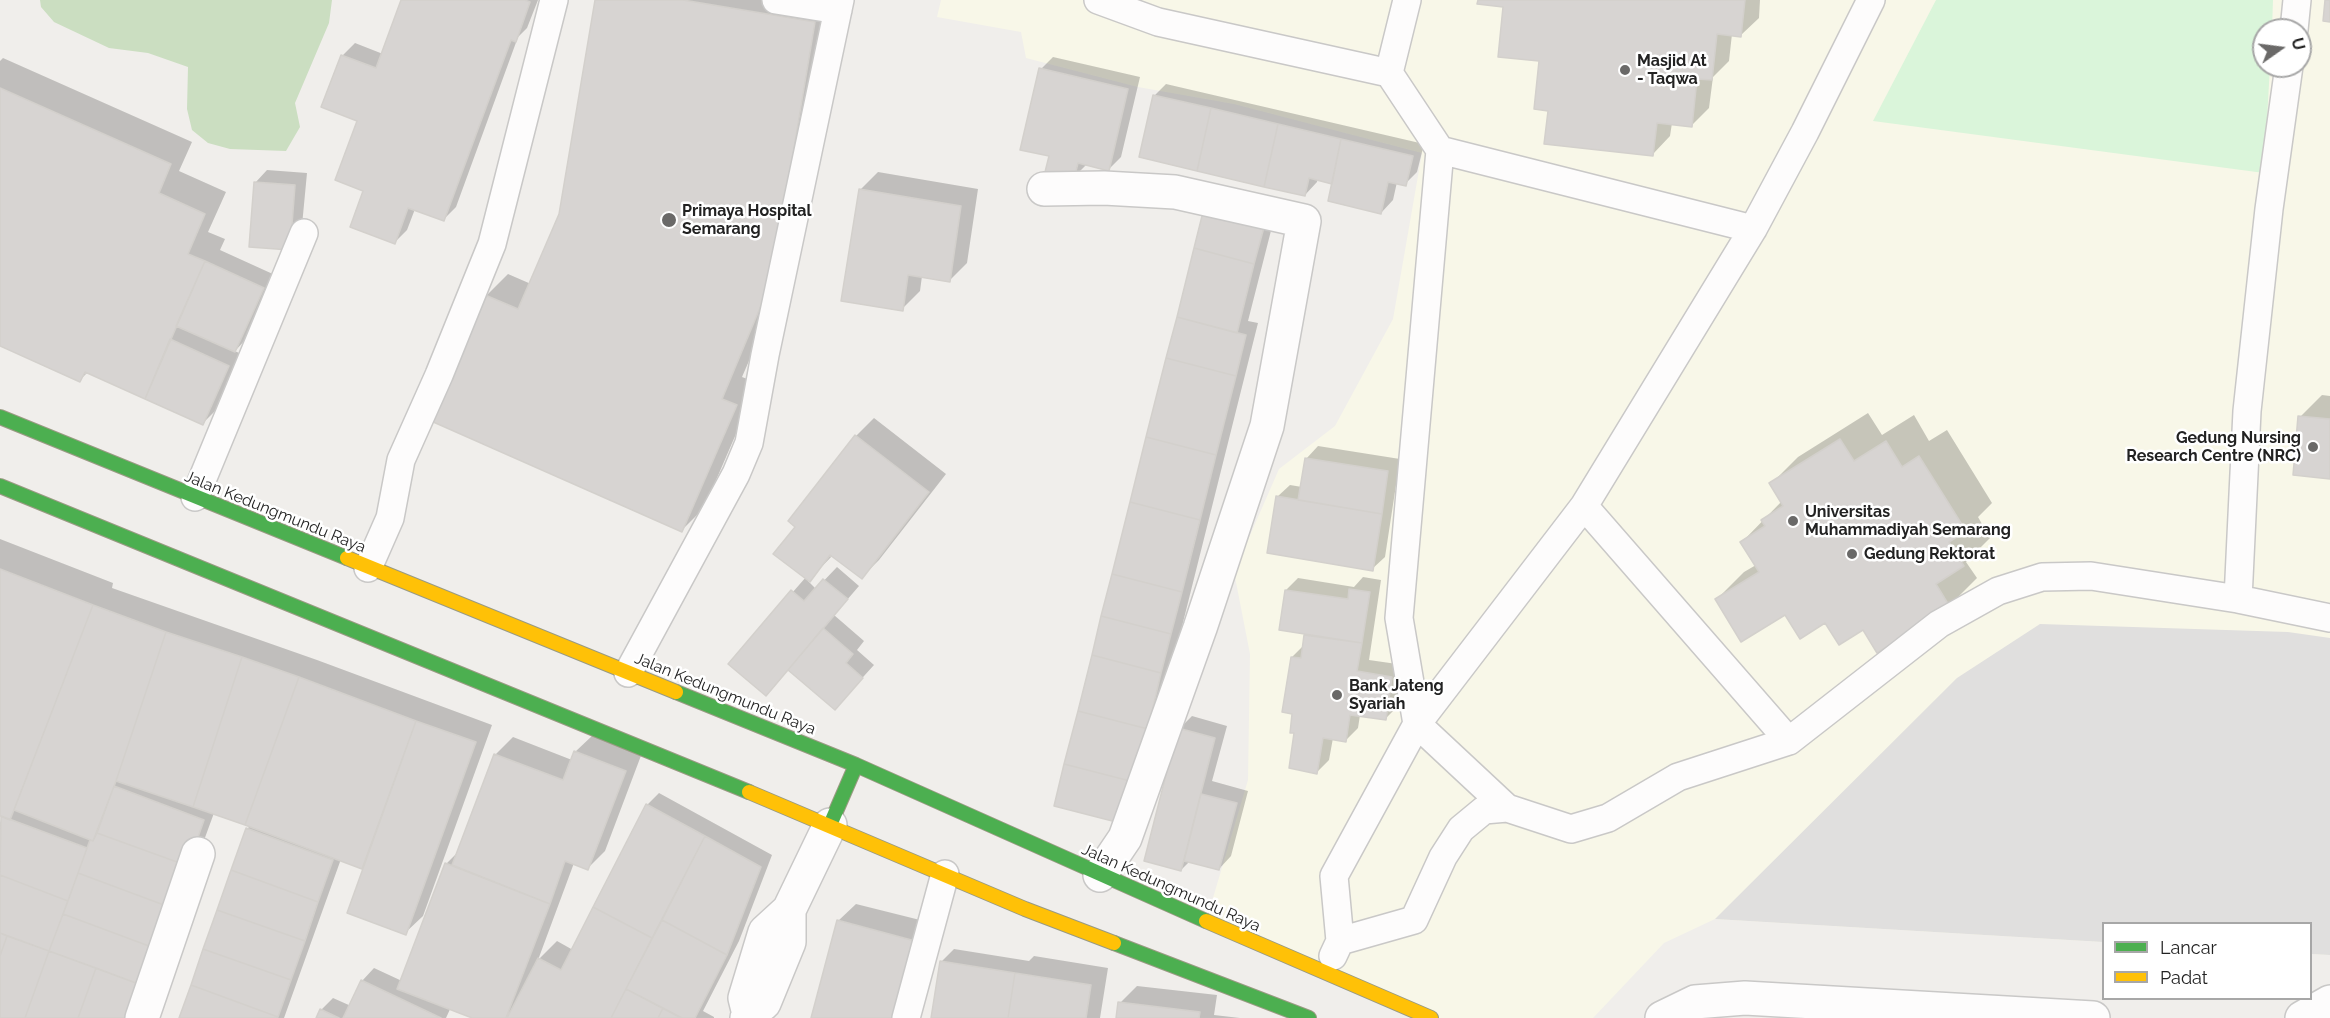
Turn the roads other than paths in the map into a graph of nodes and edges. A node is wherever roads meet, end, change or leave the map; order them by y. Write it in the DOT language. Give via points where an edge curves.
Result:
graph roads {
  1 [pos="554,0"];
  2 [pos="776,0"];
  3 [pos="1098,0"];
  4 [pos="1407,0"];
  5 [pos="1871,0"];
  6 [pos="2297,0"];
  7 [pos="839,5"];
  8 [pos="2295,18"];
  9 [pos="1389,72"];
  10 [pos="2287,78"];
  11 [pos="1440,150"];
  12 [pos="1044,189"];
  13 [pos="1753,229"];
  14 [pos="304,233"];
  15 [pos="0,417"];
  16 [pos="0,486"];
  17 [pos="195,497"];
  18 [pos="1584,506"];
  19 [pos="368,568"];
  20 [pos="2238,599"];
  21 [pos="2330,618"];
  22 [pos="627,673"];
  23 [pos="1417,724"];
  24 [pos="1789,741"];
  25 [pos="856,765"];
  26 [pos="1508,808"];
  27 [pos="830,825"];
  28 [pos="198,854"];
  29 [pos="945,874"];
  30 [pos="1100,875"];
  31 [pos="1340,941"];
  32 [pos="1324,977"];
  33 [pos="2330,1002"];
  34 [pos="1309,1015"];
  35 [pos="748,1016"];
  36 [pos="142,1018"];
  37 [pos="906,1018"];
  38 [pos="1431,1018"];
  39 [pos="1662,1018"];
  40 [pos="2092,1018"];
  41 [pos="2302,1018"];
  1 -- 19 [label="lane" via="492,244 401,460 390,518"];
  2 -- 7 [label="lane"];
  3 -- 9 [label="lane" via="1158,22"];
  4 -- 9 [label="lane"];
  5 -- 13 [label="lane"];
  6 -- 8 [label="lane"];
  7 -- 22 [label="lane" via="749,443 736,474"];
  9 -- 11 [label="lane"];
  10 -- 20 [label="lane" via="2247,411"];
  11 -- 13 [label="lane"];
  11 -- 23 [label="lane" via="1399,618"];
  12 -- 30 [label="street" via="1175,192 1304,221 1267,426 1125,838"];
  13 -- 18 [label="lane"];
  14 -- 17 [label="lane"];
  15 -- 17 [label="main road, Jalan Kedungmundu Raya"];
  16 -- 27 [label="main road"];
  17 -- 19 [label="main road, Jalan Kedungmundu Raya"];
  18 -- 23 [label="lane"];
  18 -- 24 [label="lane"];
  19 -- 22 [label="main road, Jalan Kedungmundu Raya"];
  20 -- 21 [label="lane"];
  20 -- 24 [label="lane" via="2091,576 2042,577 1998,591 1940,624"];
  22 -- 25 [label="main road, Jalan Kedungmundu Raya"];
  23 -- 26 [label="lane"];
  23 -- 31 [label="lane" via="1334,876"];
  24 -- 26 [label="lane" via="1678,777 1608,818 1571,829"];
  25 -- 27 [label="main road"];
  25 -- 30 [label="main road, Jalan Kedungmundu Raya"];
  26 -- 31 [label="lane" via="1484,810 1461,829 1443,857 1414,920"];
  27 -- 29 [label="main road"];
  27 -- 35 [label="street" via="789,910 789,942 777,974 764,1003"];
  28 -- 36 [label="street"];
  29 -- 34 [label="main road" via="1045,917"];
  29 -- 37 [label="lane"];
  30 -- 32 [label="main road, Jalan Kedungmundu Raya"];
  31 -- 32 [label="lane"];
  32 -- 38 [label="main road, Jalan Kedungmundu Raya"];
  33 -- 41 [label="street"];
  39 -- 40 [label="street" via="1695,1002 1745,998"];
}
